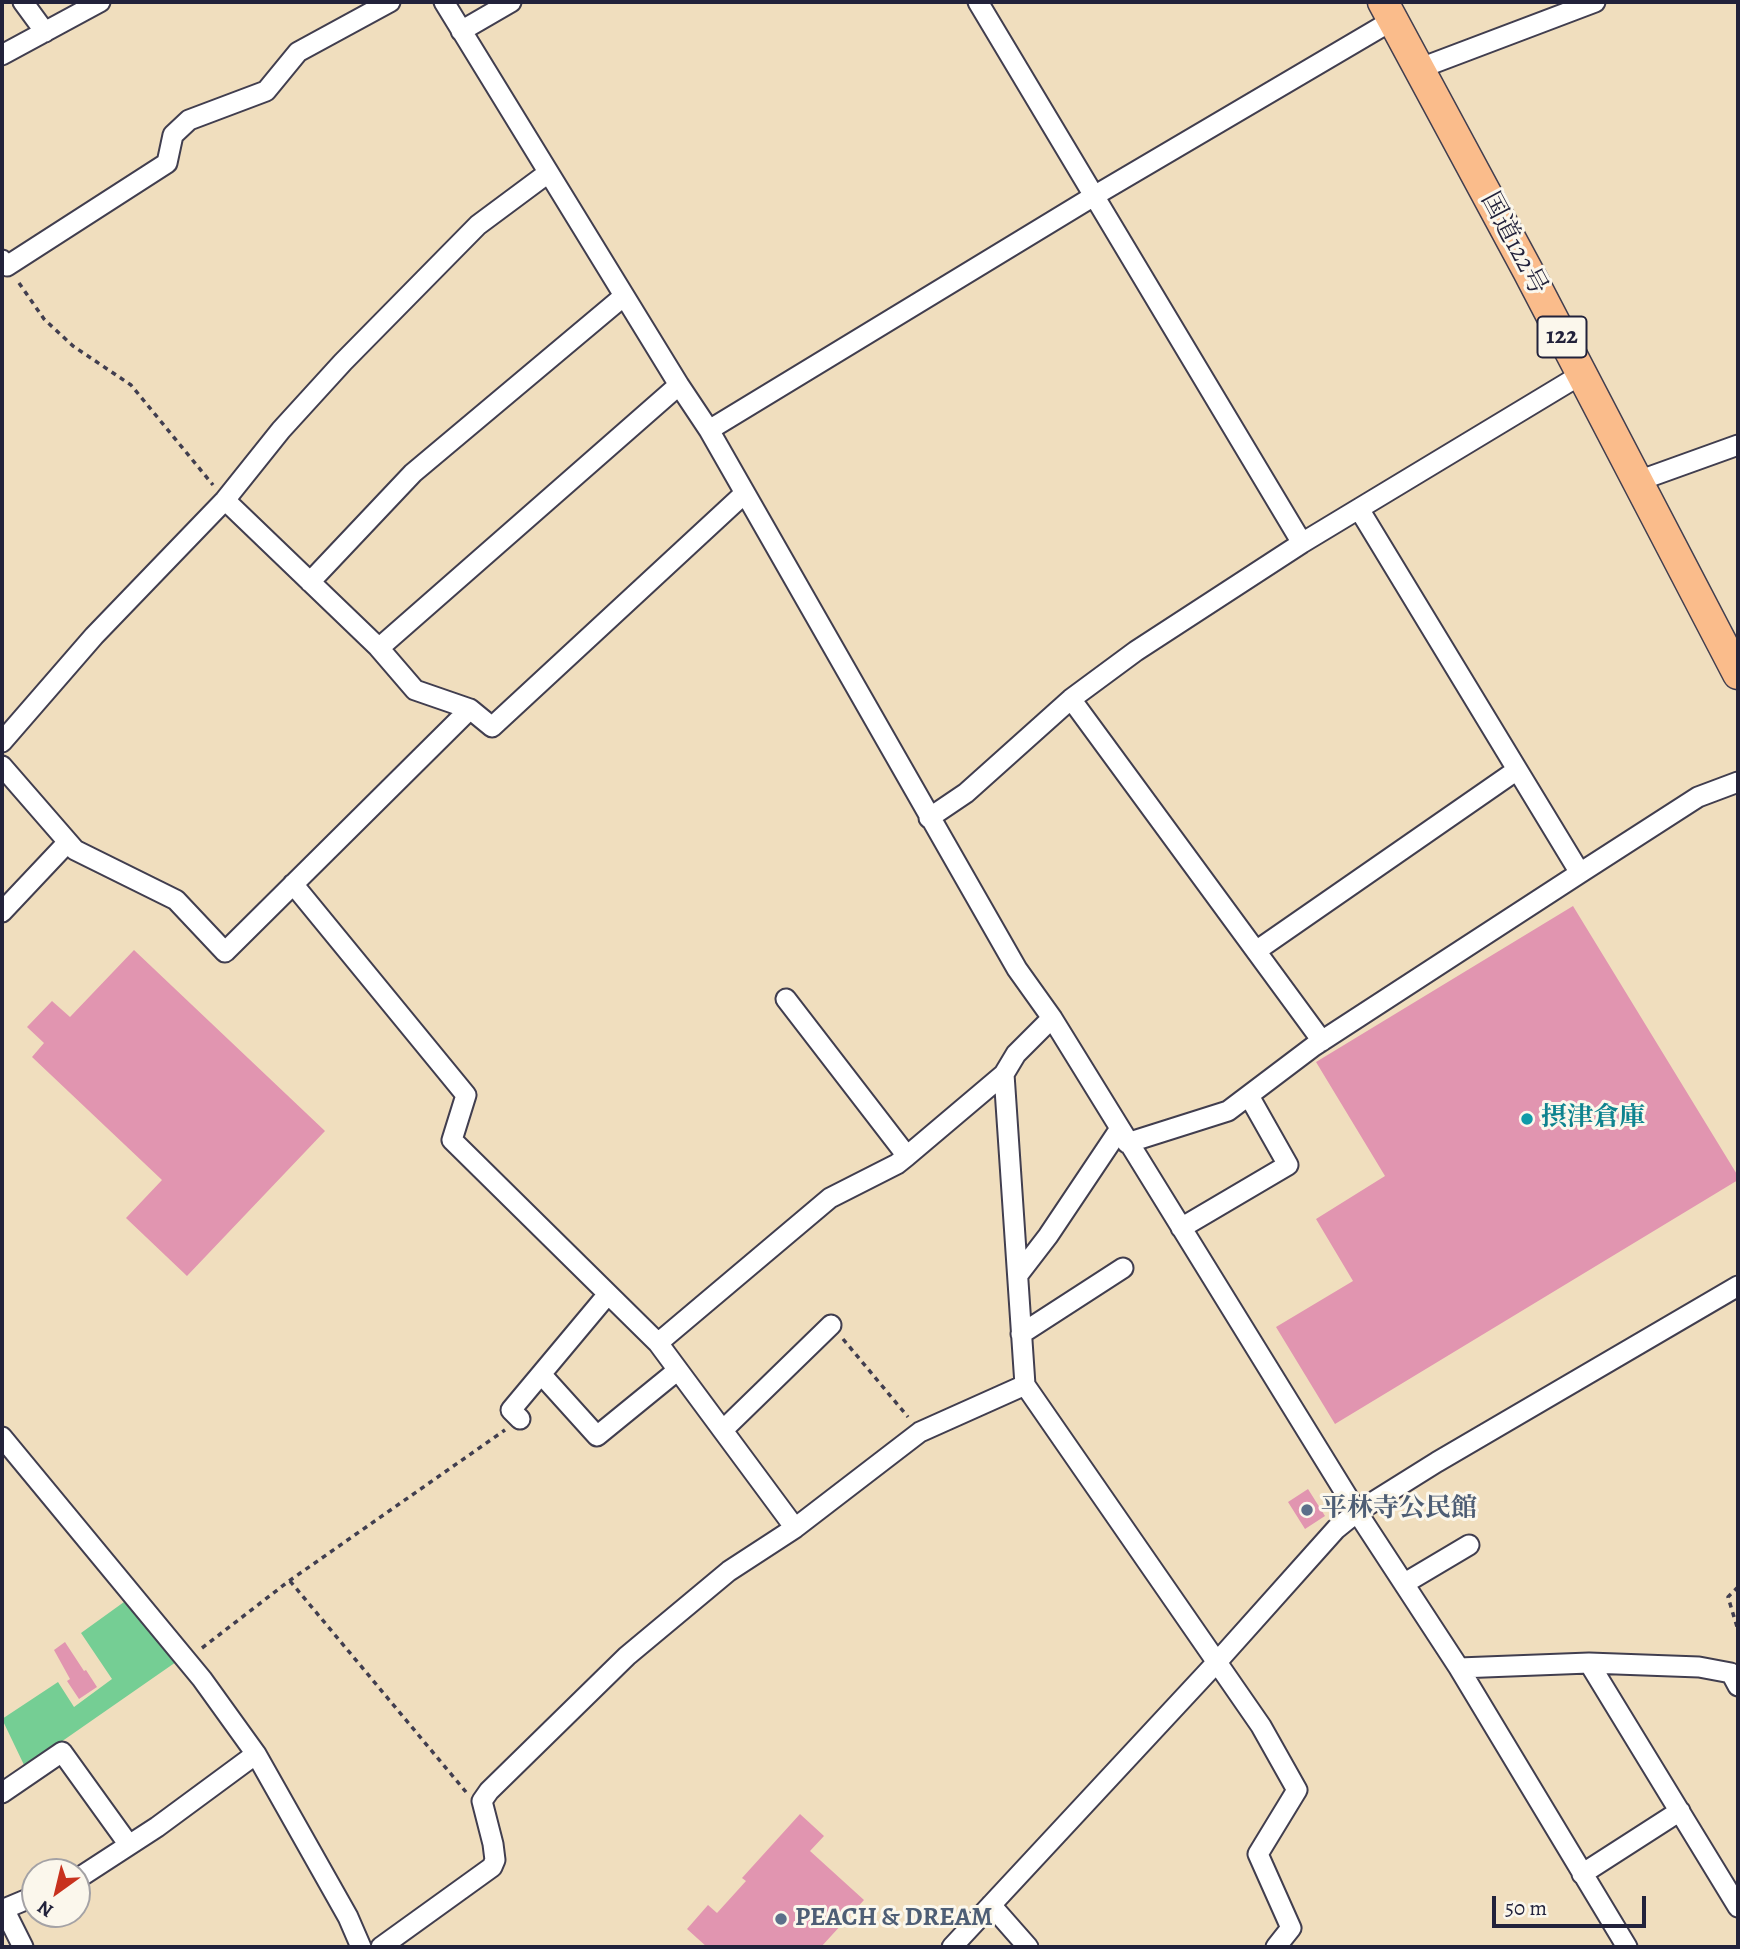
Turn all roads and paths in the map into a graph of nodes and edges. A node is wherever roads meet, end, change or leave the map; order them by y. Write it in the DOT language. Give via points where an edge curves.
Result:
graph roads {
  1 [pos="23,2"];
  2 [pos="100,2"];
  3 [pos="390,2"];
  4 [pos="444,2"];
  5 [pos="511,2"];
  6 [pos="978,2"];
  7 [pos="1595,2"];
  8 [pos="1388,11"];
  9 [pos="461,31"];
  10 [pos="45,32"];
  11 [pos="2,55"];
  12 [pos="1418,69"];
  13 [pos="548,173"];
  14 [pos="1094,196"];
  15 [pos="4,263"];
  16 [pos="624,296"];
  17 [pos="1582,374"];
  18 [pos="679,385"];
  19 [pos="709,430"];
  20 [pos="1738,445"];
  21 [pos="1638,481"];
  22 [pos="745,493"];
  23 [pos="225,500"];
  24 [pos="1359,509"];
  25 [pos="1302,543"];
  26 [pos="310,582"];
  27 [pos="379,648"];
  28 [pos="1738,674"];
  29 [pos="1071,699"];
  30 [pos="470,709"];
  31 [pos="2,742"];
  32 [pos="2,766"];
  33 [pos="1517,770"];
  34 [pos="1738,782"];
  35 [pos="929,818"];
  36 [pos="68,842"];
  37 [pos="1580,873"];
  38 [pos="293,884"];
  39 [pos="2,912"];
  40 [pos="1256,950"];
  41 [pos="786,999"];
  42 [pos="1052,1018"];
  43 [pos="1322,1041"];
  44 [pos="1004,1074"];
  45 [pos="1249,1096"];
  46 [pos="1123,1137"];
  47 [pos="907,1156"];
  48 [pos="1181,1228"];
  49 [pos="1123,1268"];
  50 [pos="1018,1275"];
  51 [pos="1738,1286"];
  52 [pos="608,1294"];
  53 [pos="831,1325"];
  54 [pos="1021,1334"];
  55 [pos="658,1343"];
  56 [pos="678,1370"];
  57 [pos="541,1374"];
  58 [pos="1025,1385"];
  59 [pos="520,1419"];
  60 [pos="723,1430"];
  61 [pos="920,1432"];
  62 [pos="2,1437"];
  63 [pos="1357,1513"];
  64 [pos="796,1528"];
  65 [pos="1469,1545"];
  66 [pos="289,1581"];
  67 [pos="1405,1583"];
  68 [pos="1738,1587"];
  69 [pos="1738,1630"];
  70 [pos="187,1660"];
  71 [pos="1217,1662"];
  72 [pos="1589,1663"];
  73 [pos="1459,1668"];
  74 [pos="1738,1686"];
  75 [pos="256,1754"];
  76 [pos="2,1793"];
  77 [pos="483,1803"];
  78 [pos="1680,1811"];
  79 [pos="130,1845"];
  80 [pos="91,1870"];
  81 [pos="1582,1874"];
  82 [pos="21,1901"];
  83 [pos="991,1905"];
  84 [pos="3,1907"];
  85 [pos="1738,1907"];
  86 [pos="23,1947"];
  87 [pos="361,1947"];
  88 [pos="382,1947"];
  89 [pos="952,1947"];
  90 [pos="1028,1947"];
  91 [pos="1276,1947"];
  92 [pos="1627,1947"];
  1 -- 10 [label="street"];
  2 -- 10 [label="street"];
  3 -- 15 [label="street" via="298,52 266,92 188,120 173,135 167,163"];
  4 -- 9 [label="street"];
  5 -- 9 [label="street"];
  6 -- 14 [label="street"];
  7 -- 12 [label="street"];
  8 -- 12 [label="highway, 国道122号 / 122"];
  8 -- 14 [label="street"];
  9 -- 13 [label="street"];
  10 -- 11 [label="street"];
  12 -- 17 [label="highway, 国道122号 / 122"];
  13 -- 16 [label="street"];
  13 -- 23 [label="street" via="478,225 343,362"];
  14 -- 19 [label="street"];
  14 -- 25 [label="street"];
  15 -- 23 [label="path" via="44,319 131,385"];
  16 -- 18 [label="street"];
  16 -- 26 [label="street" via="413,473"];
  17 -- 21 [label="highway, 国道122号 / 122"];
  17 -- 24 [label="street"];
  18 -- 19 [label="street"];
  18 -- 27 [label="street"];
  19 -- 22 [label="street"];
  20 -- 21 [label="street"];
  21 -- 28 [label="highway, 国道122号 / 122"];
  22 -- 30 [label="street" via="492,727"];
  22 -- 35 [label="street"];
  23 -- 26 [label="street"];
  23 -- 31 [label="street" via="94,636"];
  24 -- 25 [label="street"];
  24 -- 33 [label="street"];
  25 -- 29 [label="street"];
  26 -- 27 [label="street"];
  27 -- 30 [label="street" via="415,690"];
  29 -- 35 [label="street" via="966,793"];
  29 -- 40 [label="street"];
  30 -- 38 [label="street"];
  32 -- 36 [label="street"];
  33 -- 37 [label="street"];
  33 -- 40 [label="street"];
  34 -- 37 [label="street" via="1698,797"];
  35 -- 42 [label="street" via="1017,969"];
  36 -- 38 [label="street" via="75,850 176,900 225,952"];
  36 -- 39 [label="street"];
  37 -- 43 [label="street"];
  38 -- 52 [label="street" via="466,1095 452,1140"];
  40 -- 43 [label="street"];
  41 -- 47 [label="street"];
  42 -- 44 [label="street" via="1016,1054"];
  42 -- 46 [label="street"];
  43 -- 45 [label="street"];
  44 -- 47 [label="street"];
  44 -- 50 [label="street"];
  45 -- 46 [label="street" via="1228,1111"];
  45 -- 48 [label="street" via="1288,1165"];
  46 -- 48 [label="street"];
  46 -- 50 [label="street"];
  47 -- 55 [label="street" via="830,1198"];
  48 -- 63 [label="street"];
  49 -- 54 [label="street"];
  50 -- 54 [label="street"];
  51 -- 63 [label="street"];
  52 -- 55 [label="street"];
  52 -- 57 [label="street"];
  53 -- 60 [label="street"];
  53 -- 61 [label="path"];
  54 -- 58 [label="street"];
  55 -- 56 [label="street"];
  56 -- 57 [label="street" via="597,1436"];
  56 -- 60 [label="street"];
  57 -- 59 [label="street" via="511,1410"];
  58 -- 61 [label="street"];
  58 -- 71 [label="street"];
  59 -- 66 [label="path"];
  60 -- 64 [label="street"];
  61 -- 64 [label="street"];
  62 -- 70 [label="street"];
  63 -- 67 [label="street"];
  63 -- 71 [label="street" via="1336,1529"];
  64 -- 77 [label="street" via="729,1571 628,1656 489,1791"];
  65 -- 67 [label="street"];
  66 -- 70 [label="path"];
  66 -- 77 [label="path" via="462,1789"];
  67 -- 73 [label="street"];
  68 -- 69 [label="path" via="1728,1597"];
  70 -- 75 [label="street"];
  71 -- 83 [label="street"];
  71 -- 91 [label="street" via="1297,1790 1258,1854 1291,1928"];
  72 -- 73 [label="street"];
  72 -- 74 [label="street" via="1699,1667 1731,1673"];
  72 -- 78 [label="street"];
  73 -- 81 [label="street"];
  75 -- 79 [label="street"];
  75 -- 87 [label="street"];
  76 -- 79 [label="street" via="62,1752"];
  77 -- 88 [label="street" via="493,1844 492,1867"];
  78 -- 81 [label="street"];
  78 -- 85 [label="street"];
  79 -- 80 [label="street"];
  81 -- 92 [label="street"];
  82 -- 84 [label="street"];
  83 -- 89 [label="street"];
  83 -- 90 [label="street"];
  84 -- 86 [label="street"];
}
